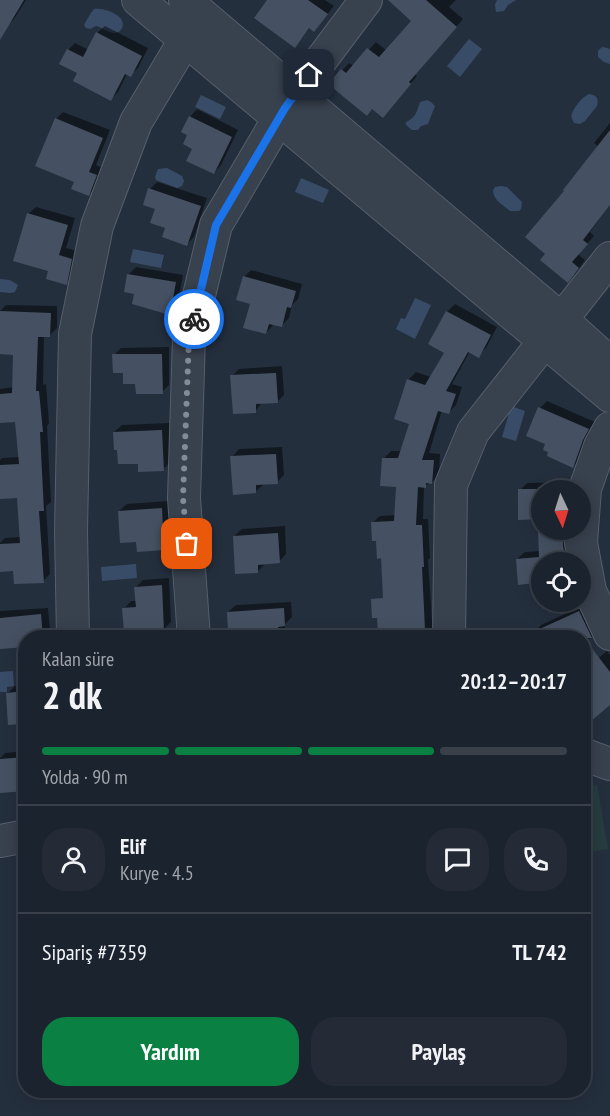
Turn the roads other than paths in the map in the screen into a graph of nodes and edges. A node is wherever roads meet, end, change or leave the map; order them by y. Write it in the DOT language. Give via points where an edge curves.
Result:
graph roads {
  1 [pos="138,0"];
  2 [pos="366,0"];
  3 [pos="191,19"];
  4 [pos="287,105"];
  5 [pos="610,258"];
  6 [pos="552,330"];
  7 [pos="610,363"];
  8 [pos="610,396"];
  9 [pos="610,428"];
  10 [pos="73,630"];
  11 [pos="193,630"];
  12 [pos="449,630"];
  13 [pos="610,634"];
  14 [pos="591,757"];
  15 [pos="610,764"];
  16 [pos="18,838"];
  17 [pos="0,841"];
  1 -- 3 [label="street"];
  2 -- 4 [label="street"];
  3 -- 4 [label="street"];
  3 -- 10 [label="street" via="136,122 124,153 98,226 75,334"];
  4 -- 6 [label="street"];
  4 -- 11 [label="street" via="216,225 189,337 183,498"];
  5 -- 6 [label="street"];
  6 -- 7 [label="street"];
  6 -- 8 [label="street"];
  6 -- 12 [label="street" via="473,432 451,485"];
  9 -- 13 [label="street" via="585,489 581,543 590,591"];
  14 -- 15 [label="street"];
  16 -- 17 [label="street"];
}
